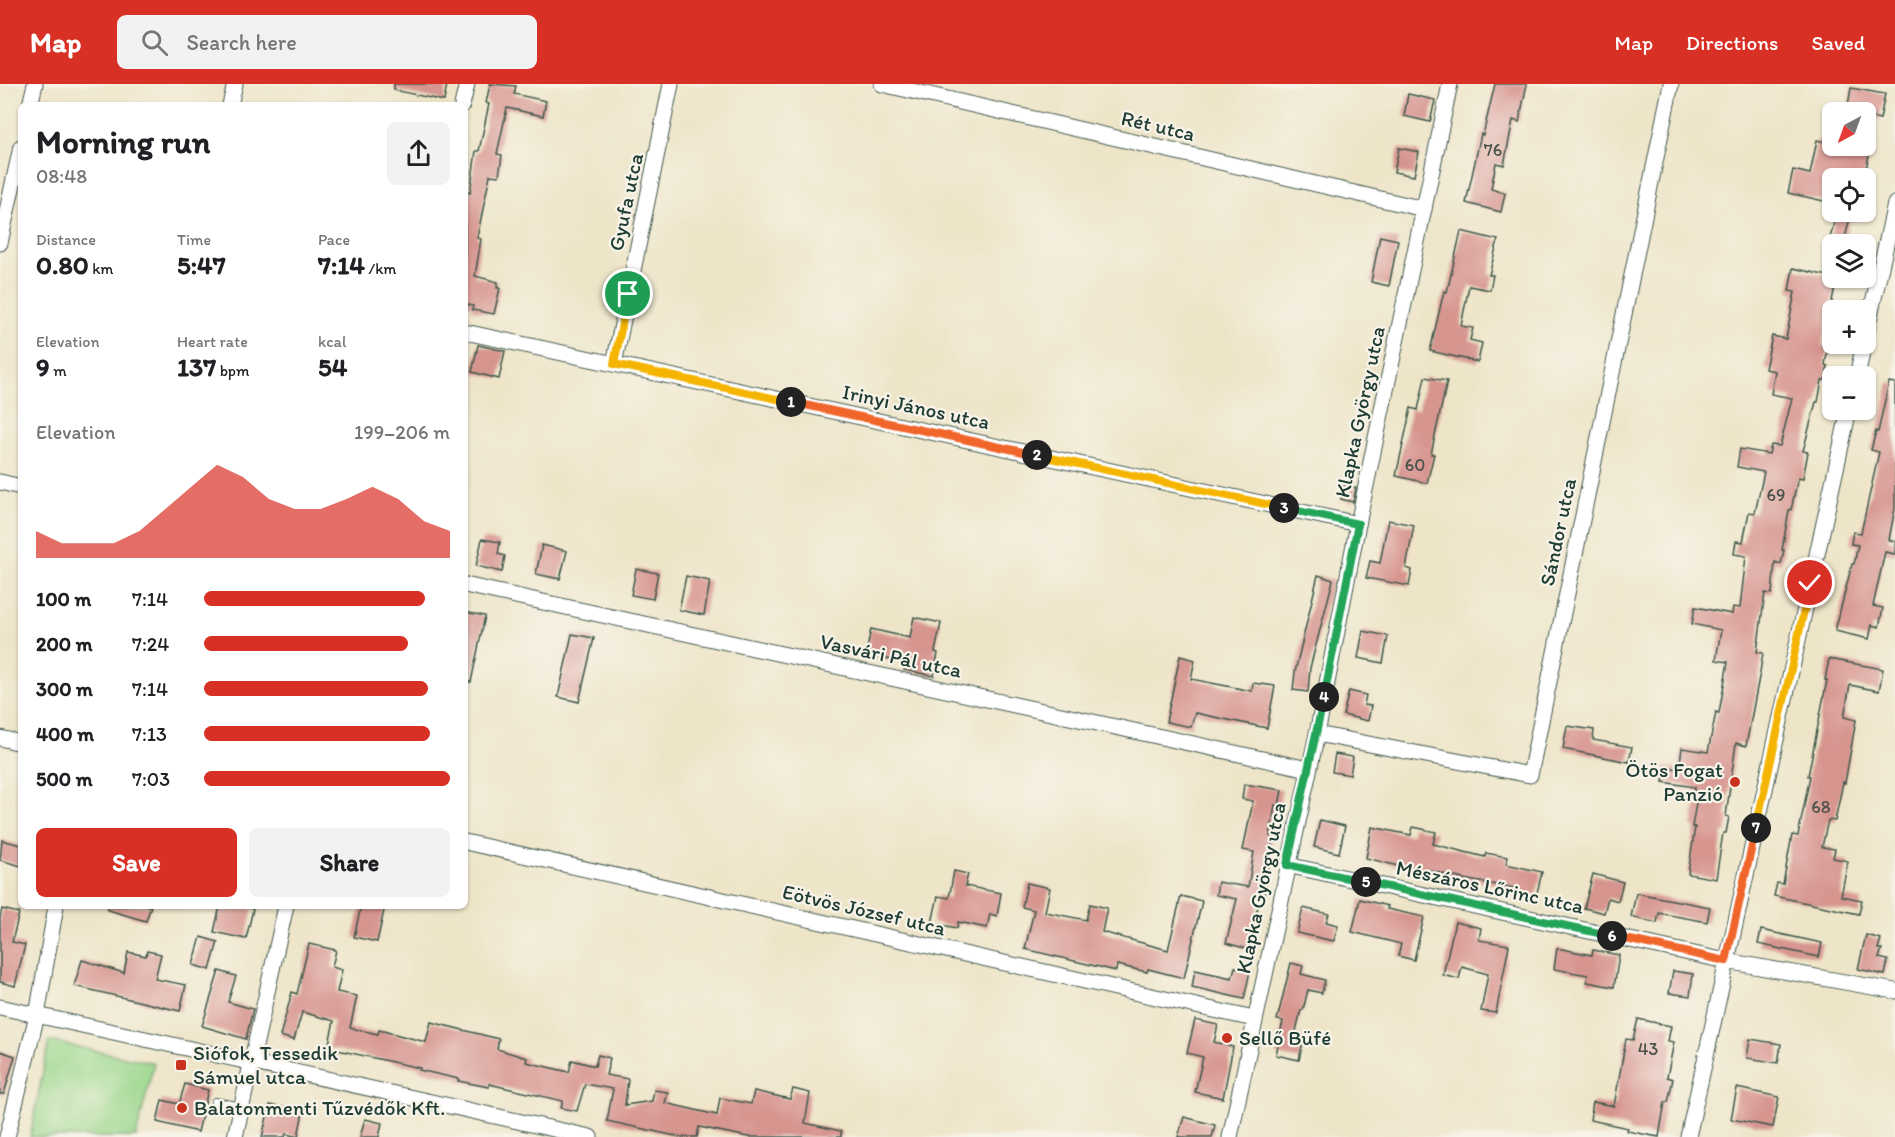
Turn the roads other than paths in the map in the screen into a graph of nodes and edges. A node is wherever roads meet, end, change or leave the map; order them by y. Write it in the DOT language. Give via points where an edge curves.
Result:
graph roads {
  1 [pos="35,84"];
  2 [pos="235,84"];
  3 [pos="467,84"];
  4 [pos="671,84"];
  5 [pos="882,84"];
  6 [pos="1450,84"];
  7 [pos="1671,84"];
  8 [pos="31,102"];
  9 [pos="232,102"];
  10 [pos="463,102"];
  11 [pos="18,161"];
  12 [pos="1895,204"];
  13 [pos="1424,209"];
  14 [pos="0,243"];
  15 [pos="1874,300"];
  16 [pos="468,333"];
  17 [pos="614,364"];
  18 [pos="1847,420"];
  19 [pos="0,483"];
  20 [pos="18,486"];
  21 [pos="1358,524"];
  22 [pos="468,586"];
  23 [pos="1317,734"];
  24 [pos="0,738"];
  25 [pos="18,742"];
  26 [pos="1308,769"];
  27 [pos="468,843"];
  28 [pos="1287,865"];
  29 [pos="55,909"];
  30 [pos="285,909"];
  31 [pos="1726,961"];
  32 [pos="1895,991"];
  33 [pos="0,1007"];
  34 [pos="37,1016"];
  35 [pos="1254,1019"];
  36 [pos="252,1061"];
  37 [pos="215,1102"];
  38 [pos="242,1107"];
  39 [pos="7,1137"];
  40 [pos="235,1137"];
  41 [pos="590,1137"];
  42 [pos="1230,1137"];
  43 [pos="1688,1137"];
  1 -- 8 [label="street"];
  2 -- 9 [label="street"];
  3 -- 10 [label="street"];
  4 -- 17 [label="street, Gyufa utca"];
  5 -- 13 [label="street, Rét utca"];
  6 -- 13 [label="street, Klapka György utca"];
  7 -- 23 [label="street, Sándor utca" via="1530,775"];
  11 -- 14 [label="street"];
  12 -- 15 [label="street"];
  13 -- 21 [label="street, Klapka György utca"];
  16 -- 17 [label="street, Irinyi János utca"];
  17 -- 21 [label="street, Irinyi János utca"];
  18 -- 31 [label="street"];
  19 -- 20 [label="street"];
  21 -- 23 [label="street, Klapka György utca"];
  22 -- 26 [label="street, Vasvári Pál utca"];
  23 -- 26 [label="street, Klapka György utca"];
  24 -- 25 [label="street"];
  26 -- 28 [label="street, Klapka György utca"];
  27 -- 35 [label="street, Eötvös József utca"];
  28 -- 31 [label="street, Mészáros Lőrinc utca"];
  28 -- 35 [label="street, Klapka György utca"];
  29 -- 34 [label="street"];
  30 -- 36 [label="street"];
  31 -- 32 [label="street, Mészáros Lőrinc utca"];
  31 -- 43 [label="street"];
  33 -- 34 [label="street"];
  34 -- 36 [label="street"];
  34 -- 39 [label="street"];
  35 -- 42 [label="street, Klapka György utca"];
  36 -- 38 [label="street"];
  36 -- 41 [label="street"];
  37 -- 38 [label="lane"];
  38 -- 40 [label="street"];
}
